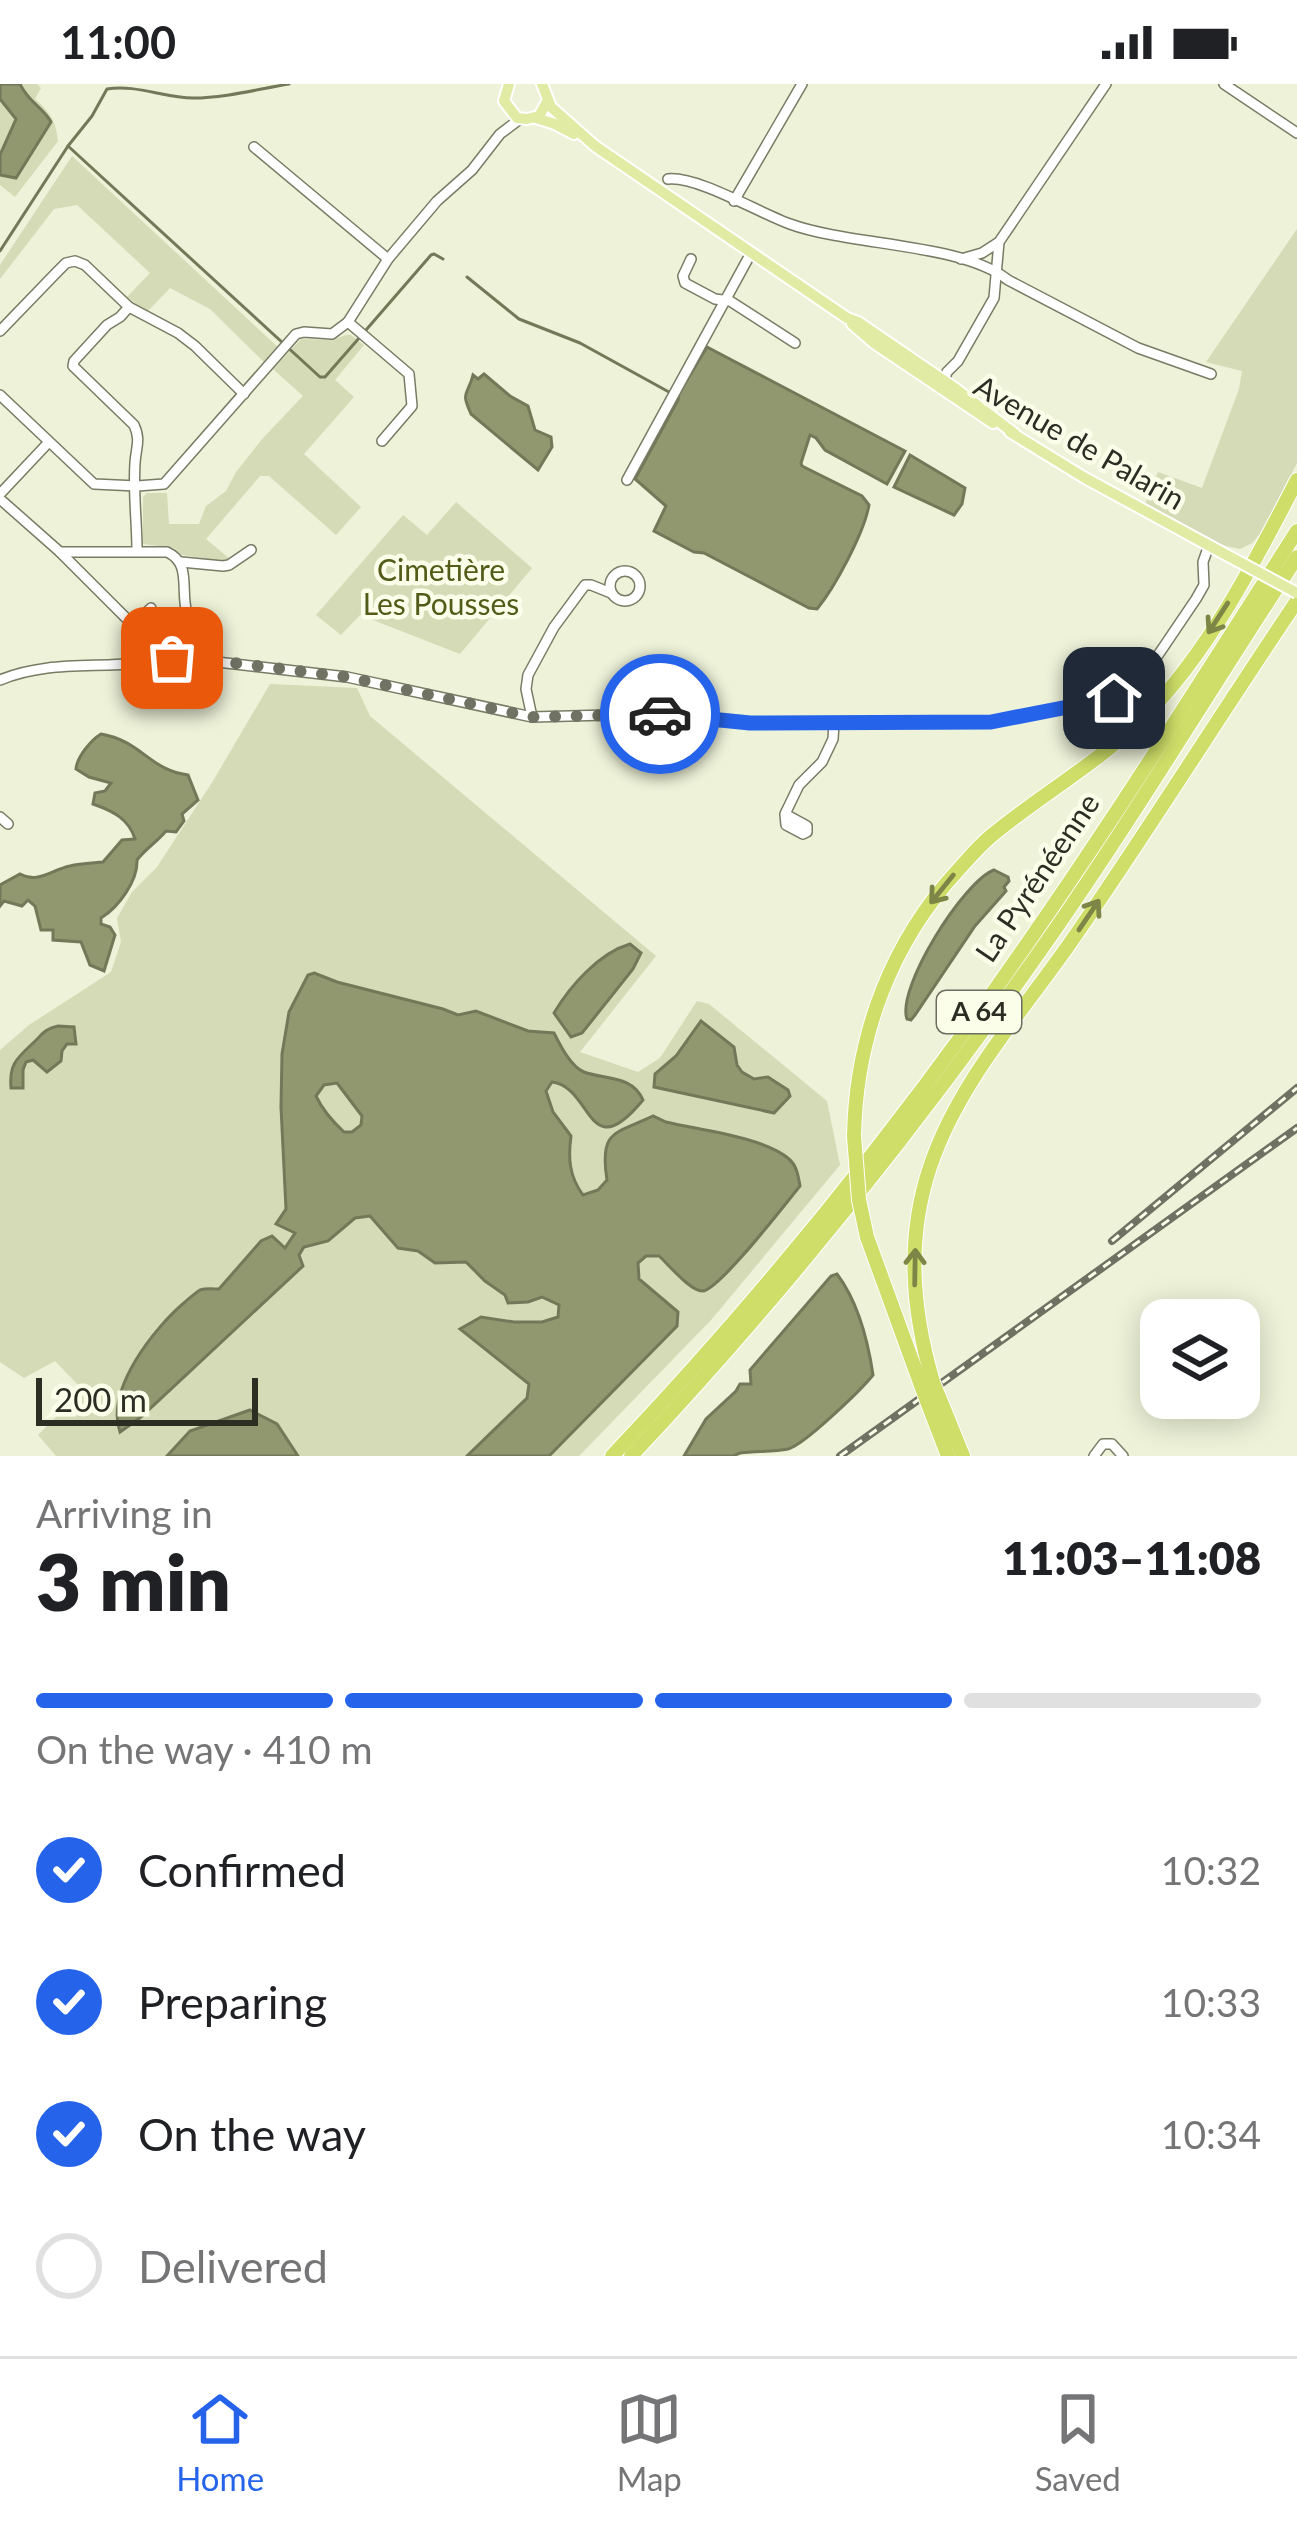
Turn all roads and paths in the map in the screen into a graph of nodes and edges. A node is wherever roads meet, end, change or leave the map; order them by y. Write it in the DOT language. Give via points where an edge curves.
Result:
graph roads {
  1 [pos="542,84"];
  2 [pos="802,84"];
  3 [pos="1106,84"];
  4 [pos="1224,84"];
  5 [pos="503,87"];
  6 [pos="547,102"];
  7 [pos="508,109"];
  8 [pos="526,118"];
  9 [pos="1297,133"];
  10 [pos="500,134"];
  11 [pos="595,146"];
  12 [pos="254,147"];
  13 [pos="668,178"];
  14 [pos="734,201"];
  15 [pos="999,242"];
  16 [pos="751,253"];
  17 [pos="388,259"];
  18 [pos="691,259"];
  19 [pos="961,260"];
  20 [pos="997,271"];
  21 [pos="723,300"];
  22 [pos="129,307"];
  23 [pos="348,322"];
  24 [pos="0,332"];
  25 [pos="795,343"];
  26 [pos="1211,374"];
  27 [pos="946,382"];
  28 [pos="244,394"];
  29 [pos="0,395"];
  30 [pos="46,441"];
  31 [pos="382,441"];
  32 [pos="627,480"];
  33 [pos="1297,480"];
  34 [pos="137,486"];
  35 [pos="0,496"];
  36 [pos="1297,532"];
  37 [pos="1209,545"];
  38 [pos="251,550"];
  39 [pos="137,551"];
  40 [pos="60,553"];
  41 [pos="1297,557"];
  42 [pos="181,562"];
  43 [pos="610,593"];
  44 [pos="1297,597"];
  45 [pos="151,608"];
  46 [pos="188,617"];
  47 [pos="198,634"];
  48 [pos="181,640"];
  49 [pos="207,646"];
  50 [pos="164,657"];
  51 [pos="183,659"];
  52 [pos="200,660"];
  53 [pos="218,661"];
  54 [pos="0,680"];
  55 [pos="532,717"];
  56 [pos="834,723"];
  57 [pos="784,814"];
  58 [pos="931,1393"];
  59 [pos="948,1452"];
  60 [pos="612,1456"];
  61 [pos="631,1456"];
  62 [pos="963,1456"];
  63 [pos="1094,1456"];
  64 [pos="1124,1456"];
  1 -- 6 [label="main road"];
  2 -- 14 [label="street"];
  3 -- 15 [label="street"];
  4 -- 9 [label="street"];
  5 -- 7 [label="main road"];
  6 -- 8 [label="main road"];
  6 -- 11 [label="main road, Avenue de Palarin"];
  7 -- 8 [label="main road, Avenue de Palarin"];
  7 -- 10 [label="street"];
  8 -- 10 [label="street"];
  8 -- 11 [label="main road, Avenue de Palarin"];
  10 -- 17 [label="street"];
  11 -- 16 [label="main road, Avenue de Palarin"];
  12 -- 17 [label="street"];
  13 -- 14 [label="street"];
  14 -- 19 [label="street" via="846,239"];
  15 -- 19 [label="street"];
  15 -- 20 [label="street"];
  16 -- 21 [label="street"];
  16 -- 27 [label="main road, Avenue de Palarin"];
  17 -- 23 [label="street"];
  18 -- 21 [label="street" via="685,283"];
  19 -- 20 [label="street"];
  20 -- 26 [label="street" via="1138,348"];
  20 -- 27 [label="street" via="994,298"];
  21 -- 25 [label="street"];
  21 -- 32 [label="street"];
  22 -- 24 [label="street" via="76,261"];
  22 -- 28 [label="street" via="196,346"];
  22 -- 34 [label="street" via="73,366 134,425"];
  23 -- 28 [label="street" via="332,334 290,340"];
  23 -- 31 [label="street" via="409,374 412,406"];
  27 -- 37 [label="main road, Avenue de Palarin" via="980,416"];
  28 -- 34 [label="street" via="164,484"];
  29 -- 30 [label="street"];
  30 -- 34 [label="street" via="94,484"];
  30 -- 35 [label="street"];
  33 -- 58 [label="highway, one-way, bridge" via="1246,575 1162,698 1106,751 988,838 941,889 908,936 872,1014 854,1104 857,1182 867,1237"];
  34 -- 39 [label="street"];
  35 -- 40 [label="street"];
  36 -- 60 [label="highway, La Pyrénéenne / A 64" via="956,1044 775,1274"];
  37 -- 44 [label="main road, Avenue de Palarin, bridge"];
  37 -- 56 [label="street" via="1196,599 1150,667 1114,698 991,722"];
  38 -- 42 [label="street" via="229,565"];
  39 -- 40 [label="street"];
  39 -- 42 [label="street" via="167,552"];
  40 -- 45 [label="street" via="133,625"];
  41 -- 61 [label="highway, La Pyrénéenne / A 64" via="1070,907 926,1107 786,1282"];
  42 -- 46 [label="street"];
  43 -- 55 [label="street" via="585,585 554,627 526,682"];
  58 -- 44 [label="highway, one-way" via="914,1258 923,1192 944,1131"];
  46 -- 47 [label="street"];
  46 -- 48 [label="street"];
  47 -- 48 [label="street"];
  47 -- 49 [label="street"];
  48 -- 50 [label="street"];
  48 -- 51 [label="street"];
  49 -- 52 [label="street"];
  49 -- 53 [label="street"];
  50 -- 51 [label="street"];
  50 -- 54 [label="street" via="40,667"];
  51 -- 52 [label="street"];
  52 -- 53 [label="street"];
  53 -- 55 [label="street" via="347,677"];
  55 -- 56 [label="street"];
  56 -- 57 [label="street" via="822,763"];
  58 -- 59 [label="highway"];
  58 -- 62 [label="highway"];
  63 -- 64 [label="street" via="1103,1444"];
}
